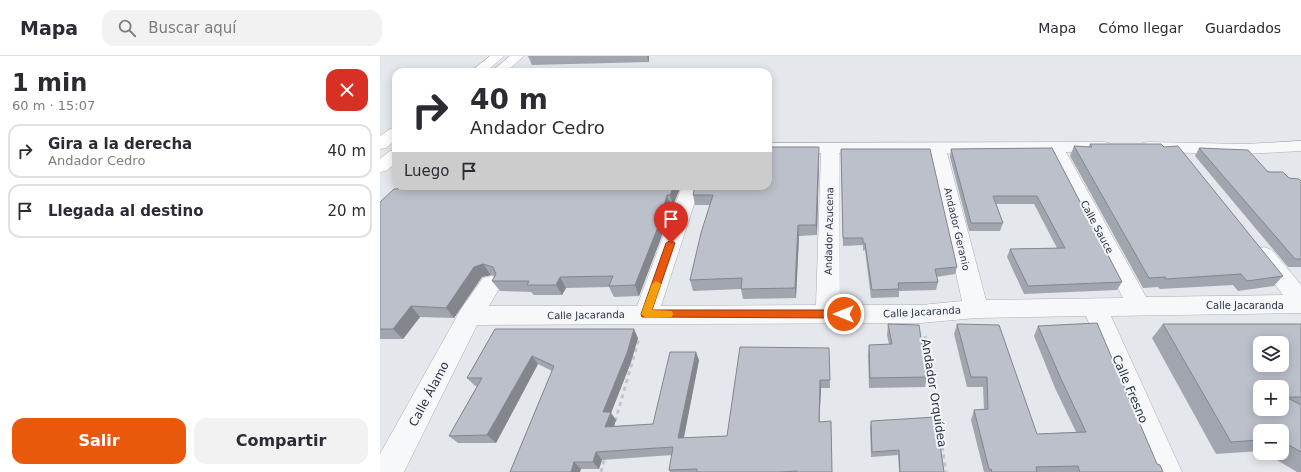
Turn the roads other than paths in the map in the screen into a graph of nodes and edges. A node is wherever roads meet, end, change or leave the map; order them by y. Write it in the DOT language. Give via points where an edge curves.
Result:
graph roads {
  1 [pos="498,56"];
  2 [pos="518,56"];
  3 [pos="482,68"];
  4 [pos="503,68"];
  5 [pos="392,135"];
  6 [pos="380,144"];
  7 [pos="1301,146"];
  8 [pos="1176,147"];
  9 [pos="772,148"];
  10 [pos="830,148"];
  11 [pos="938,148"];
  12 [pos="1054,148"];
  13 [pos="392,158"];
  14 [pos="1191,166"];
  15 [pos="380,167"];
  16 [pos="690,190"];
  17 [pos="1251,239"];
  18 [pos="491,284"];
  19 [pos="1301,301"];
  20 [pos="1301,304"];
  21 [pos="1094,306"];
  22 [pos="1139,306"];
  23 [pos="976,309"];
  24 [pos="646,314"];
  25 [pos="828,314"];
  26 [pos="470,316"];
  27 [pos="387,472"];
  28 [pos="1166,472"];
  1 -- 3 [label="main road"];
  2 -- 4 [label="main road"];
  5 -- 6 [label="main road"];
  7 -- 8 [label="street" via="1246,149"];
  8 -- 12 [label="street"];
  8 -- 14 [label="street"];
  9 -- 10 [label="street"];
  10 -- 11 [label="street"];
  10 -- 25 [label="street, Andador Azucena"];
  11 -- 12 [label="street"];
  11 -- 23 [label="street, Andador Geranio"];
  12 -- 22 [label="street, Calle Sauce"];
  13 -- 15 [label="main road"];
  16 -- 24 [label="street"];
  17 -- 19 [label="street"];
  18 -- 26 [label="street, Calle Álamo"];
  20 -- 22 [label="street, Calle Jacaranda"];
  21 -- 22 [label="street, Calle Jacaranda"];
  21 -- 23 [label="street, Calle Jacaranda"];
  21 -- 28 [label="street, Calle Fresno"];
  23 -- 25 [label="street, Calle Jacaranda" via="921,314"];
  24 -- 25 [label="street, Calle Jacaranda"];
  24 -- 26 [label="street, Calle Jacaranda"];
  26 -- 27 [label="street, Calle Álamo"];
}
